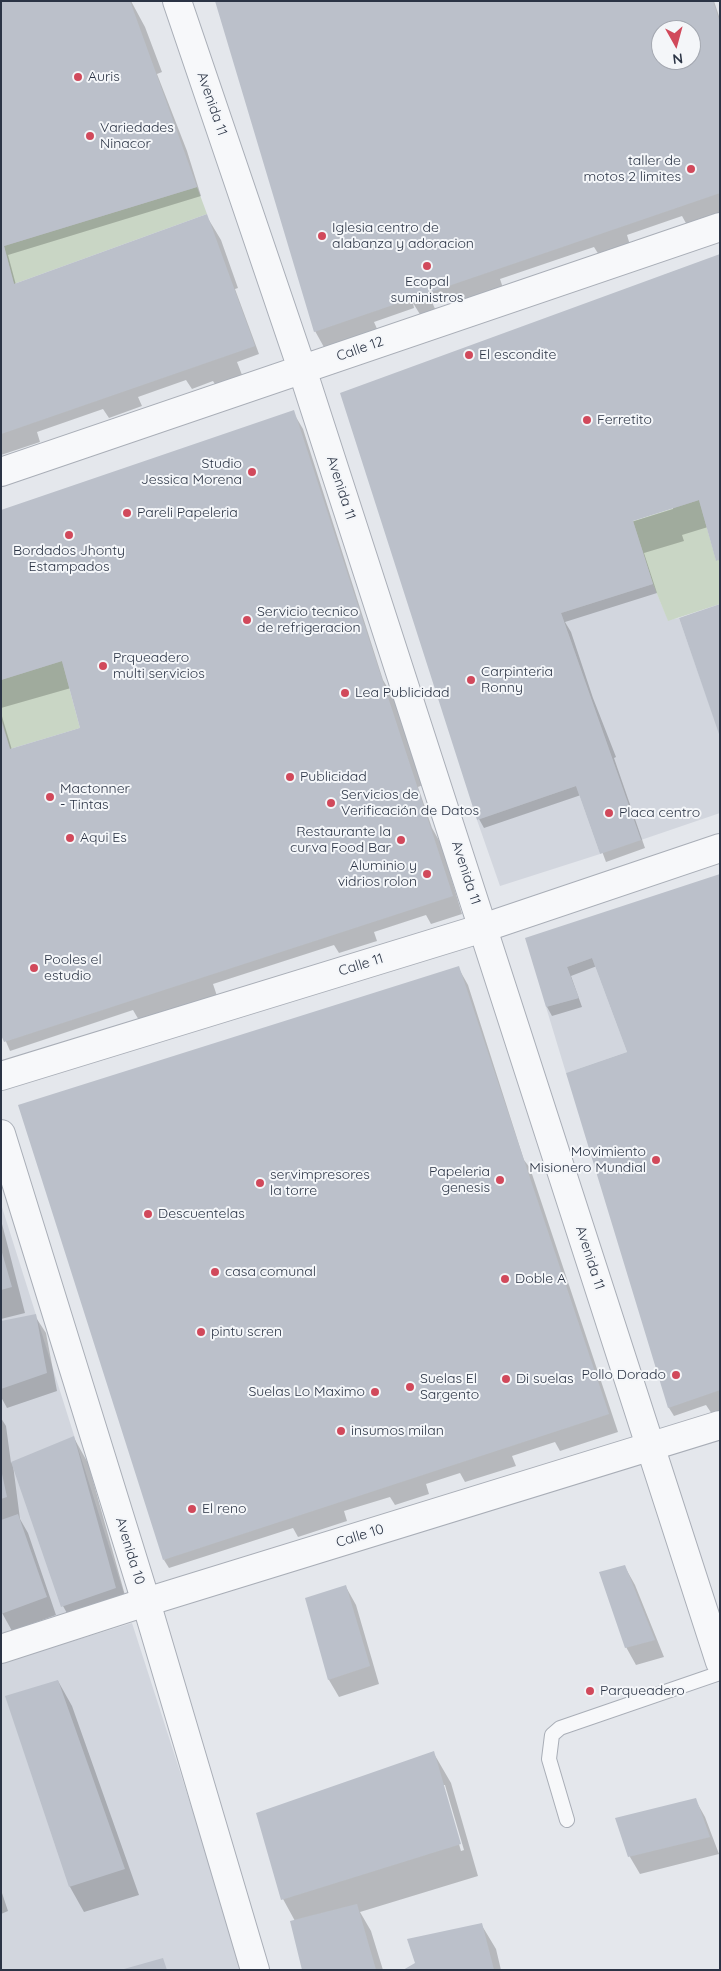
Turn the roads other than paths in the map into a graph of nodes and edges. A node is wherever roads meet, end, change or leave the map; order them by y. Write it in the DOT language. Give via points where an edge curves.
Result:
graph roads {
  1 [pos="177,1"];
  2 [pos="720,227"];
  3 [pos="302,369"];
  4 [pos="1,472"];
  5 [pos="720,848"];
  6 [pos="483,928"];
  7 [pos="1,1076"];
  8 [pos="1,1134"];
  9 [pos="720,1425"];
  10 [pos="651,1446"];
  11 [pos="146,1602"];
  12 [pos="1,1649"];
  13 [pos="720,1662"];
  14 [pos="720,1673"];
  15 [pos="567,1820"];
  16 [pos="254,1970"];
  1 -- 3 [label="street, Avenida 11"];
  2 -- 3 [label="street, Calle 12"];
  3 -- 4 [label="street, Calle 12"];
  3 -- 6 [label="street, Avenida 11"];
  5 -- 6 [label="street, Calle 11"];
  6 -- 7 [label="street, Calle 11"];
  6 -- 10 [label="street, Avenida 11"];
  8 -- 11 [label="street, Avenida 10"];
  9 -- 10 [label="street, Calle 10"];
  10 -- 11 [label="street, Calle 10"];
  10 -- 13 [label="street, Avenida 11"];
  11 -- 12 [label="street, Calle 10"];
  11 -- 16 [label="street, Avenida 10"];
  14 -- 15 [label="lane" via="560,1728 552,1735 549,1759"];
}
